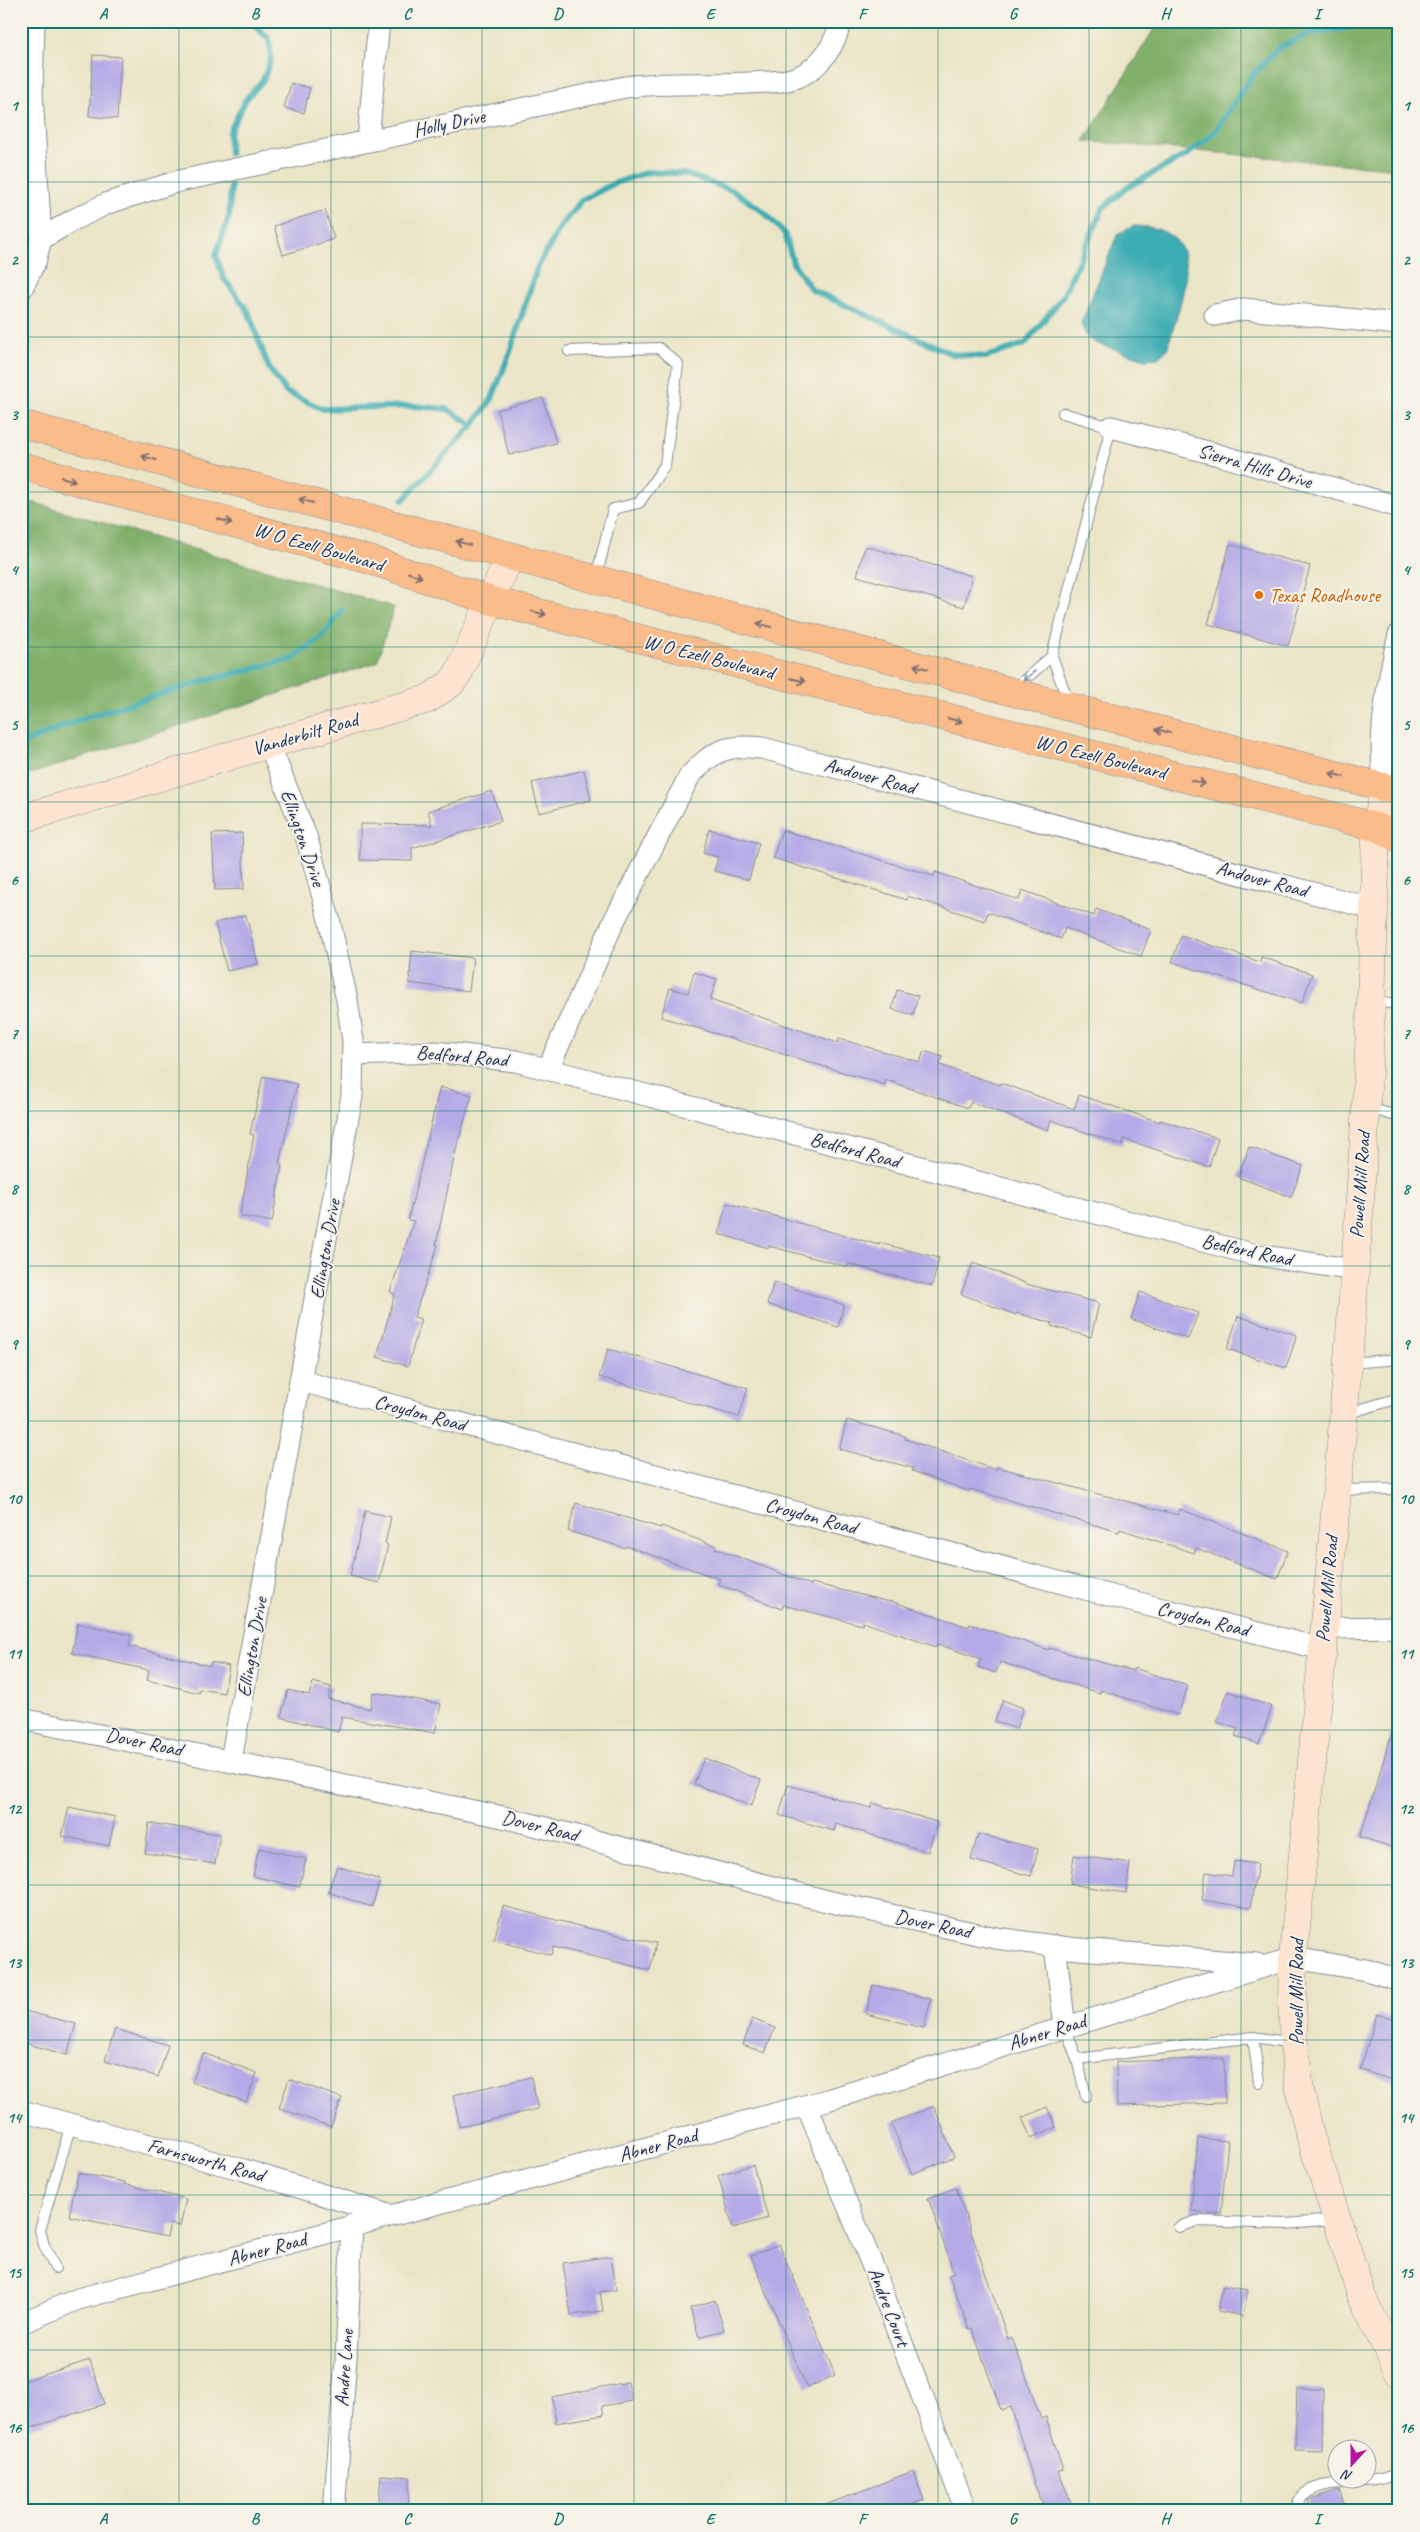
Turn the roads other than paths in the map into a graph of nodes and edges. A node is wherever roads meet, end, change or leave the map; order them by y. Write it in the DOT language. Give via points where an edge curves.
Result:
graph roads {
  1 [pos="34,21"];
  2 [pos="379,21"];
  3 [pos="841,21"];
  4 [pos="368,140"];
  5 [pos="41,239"];
  6 [pos="21,290"];
  7 [pos="1215,315"];
  8 [pos="1399,324"];
  9 [pos="570,350"];
  10 [pos="1063,413"];
  11 [pos="21,424"];
  12 [pos="1111,427"];
  13 [pos="21,466"];
  14 [pos="1399,507"];
  15 [pos="510,556"];
  16 [pos="596,579"];
  17 [pos="492,601"];
  18 [pos="1399,635"];
  19 [pos="1052,656"];
  20 [pos="1011,691"];
  21 [pos="1070,707"];
  22 [pos="269,744"];
  23 [pos="1392,789"];
  24 [pos="21,819"];
  25 [pos="1387,832"];
  26 [pos="1374,909"];
  27 [pos="1370,1000"];
  28 [pos="1399,1004"];
  29 [pos="353,1055"];
  30 [pos="548,1069"];
  31 [pos="1365,1106"];
  32 [pos="1399,1117"];
  33 [pos="1354,1270"];
  34 [pos="1399,1358"];
  35 [pos="1346,1363"];
  36 [pos="301,1381"];
  37 [pos="1399,1398"];
  38 [pos="1342,1415"];
  39 [pos="1399,1489"];
  40 [pos="1336,1490"];
  41 [pos="1399,1627"];
  42 [pos="1323,1638"];
  43 [pos="21,1719"];
  44 [pos="231,1760"];
  45 [pos="1055,1946"];
  46 [pos="1282,1962"];
  47 [pos="1399,1980"];
  48 [pos="1065,2027"];
  49 [pos="1253,2038"];
  50 [pos="1294,2043"];
  51 [pos="1077,2059"];
  52 [pos="1259,2082"];
  53 [pos="1086,2096"];
  54 [pos="807,2106"];
  55 [pos="21,2111"];
  56 [pos="71,2124"];
  57 [pos="388,2216"];
  58 [pos="1337,2220"];
  59 [pos="352,2225"];
  60 [pos="1180,2227"];
  61 [pos="55,2268"];
  62 [pos="21,2323"];
  63 [pos="1399,2373"];
  64 [pos="1399,2473"];
  65 [pos="334,2511"];
  66 [pos="966,2511"];
  67 [pos="1300,2511"];
  1 -- 5 [label="street" via="32,102"];
  2 -- 4 [label="street"];
  3 -- 4 [label="street, Holly Drive" via="835,40 819,61 798,76 781,82 625,87"];
  4 -- 5 [label="street, Holly Drive" via="143,190 82,216"];
  5 -- 6 [label="street" via="35,262"];
  7 -- 8 [label="street" via="1244,309"];
  9 -- 16 [label="lane" via="659,348 678,364 665,465 639,503 613,509"];
  10 -- 12 [label="lane"];
  15 -- 11 [label="main road, W O Ezell Boulevard, one-way"];
  12 -- 14 [label="street, Sierra Hills Drive"];
  12 -- 19 [label="lane"];
  13 -- 17 [label="main road, W O Ezell Boulevard, one-way" via="370,560"];
  15 -- 16 [label="main road, W O Ezell Boulevard"];
  15 -- 17 [label="street, Vanderbilt Road"];
  20 -- 16 [label="main road, W O Ezell Boulevard, one-way"];
  17 -- 22 [label="street, Vanderbilt Road" via="458,674 440,692 428,699"];
  17 -- 25 [label="main road, W O Ezell Boulevard, one-way"];
  18 -- 23 [label="street" via="1388,675 1381,766"];
  19 -- 20 [label="lane, one-way"];
  19 -- 21 [label="lane"];
  20 -- 21 [label="main road, W O Ezell Boulevard"];
  23 -- 21 [label="main road, W O Ezell Boulevard, one-way"];
  22 -- 24 [label="street, Vanderbilt Road"];
  22 -- 29 [label="street, Ellington Drive" via="307,839 329,919 348,1000"];
  23 -- 25 [label="street, Powell Mill Road"];
  25 -- 26 [label="street, Powell Mill Road"];
  26 -- 27 [label="street, Powell Mill Road"];
  26 -- 30 [label="street, Andover Road" via="741,745 720,750 703,761 689,777 614,921"];
  27 -- 28 [label="lane"];
  27 -- 31 [label="street, Powell Mill Road"];
  29 -- 30 [label="street, Bedford Road" via="435,1052 516,1061"];
  29 -- 36 [label="street, Ellington Drive" via="350,1110"];
  30 -- 33 [label="street, Bedford Road" via="1252,1254"];
  31 -- 32 [label="lane"];
  31 -- 33 [label="street, Powell Mill Road"];
  33 -- 35 [label="street, Powell Mill Road"];
  34 -- 35 [label="lane"];
  35 -- 38 [label="street, Powell Mill Road"];
  36 -- 42 [label="street, Croydon Road" via="1113,1596"];
  36 -- 44 [label="street, Ellington Drive"];
  37 -- 38 [label="lane"];
  38 -- 40 [label="street, Powell Mill Road"];
  39 -- 40 [label="lane"];
  40 -- 42 [label="street, Powell Mill Road"];
  41 -- 42 [label="street, Croydon Road"];
  42 -- 46 [label="street, Powell Mill Road"];
  43 -- 44 [label="street, Dover Road"];
  44 -- 45 [label="street, Dover Road" via="503,1816 827,1901 996,1938"];
  45 -- 46 [label="street, Dover Road"];
  45 -- 48 [label="street"];
  46 -- 47 [label="street, Dover Road" via="1349,1967"];
  46 -- 48 [label="street, Abner Road"];
  46 -- 50 [label="street, Powell Mill Road" via="1292,2001"];
  48 -- 51 [label="lane"];
  48 -- 54 [label="street, Abner Road"];
  49 -- 50 [label="lane"];
  49 -- 51 [label="lane"];
  49 -- 52 [label="lane"];
  50 -- 58 [label="street, Powell Mill Road" via="1310,2135"];
  51 -- 53 [label="lane"];
  54 -- 57 [label="street, Abner Road"];
  54 -- 66 [label="street, Andre Court" via="873,2267"];
  55 -- 56 [label="street, Farnsworth Road"];
  56 -- 57 [label="street, Farnsworth Road" via="244,2170"];
  56 -- 61 [label="lane" via="40,2230"];
  57 -- 59 [label="street, Abner Road"];
  58 -- 60 [label="lane" via="1284,2224 1198,2221"];
  58 -- 63 [label="street, Powell Mill Road" via="1362,2297"];
  59 -- 62 [label="street, Abner Road" via="78,2299"];
  59 -- 65 [label="street, Andre Lane"];
  64 -- 67 [label="lane" via="1379,2480 1341,2481 1302,2494 1298,2500"];
}
